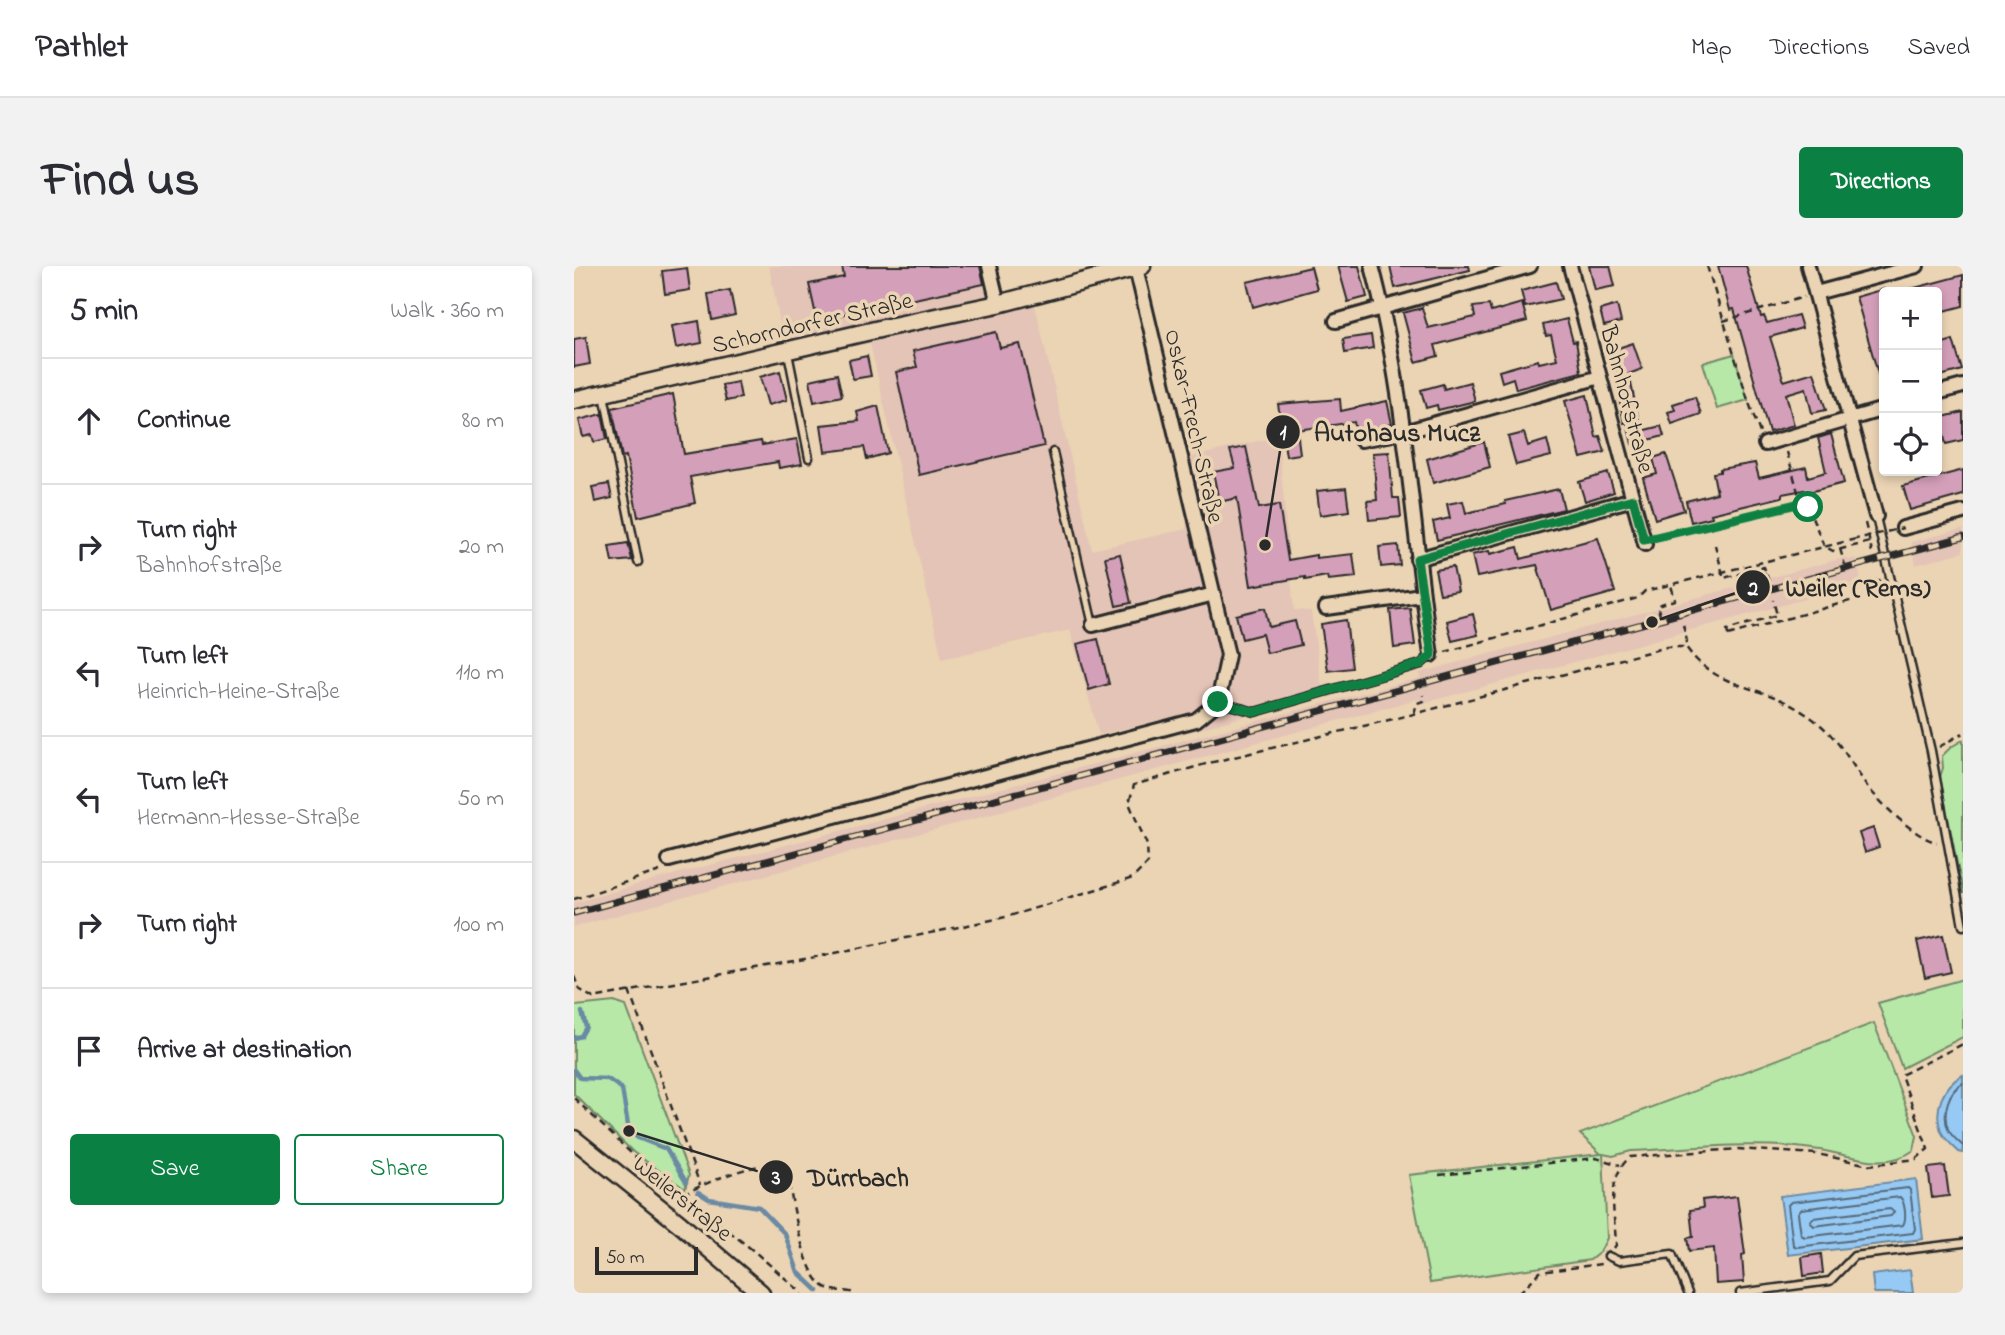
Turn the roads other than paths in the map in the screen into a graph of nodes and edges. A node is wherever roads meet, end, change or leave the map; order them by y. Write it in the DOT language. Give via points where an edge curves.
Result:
graph roads {
  1 [pos="989,266"];
  2 [pos="1372,266"];
  3 [pos="1530,266"];
  4 [pos="1570,266"];
  5 [pos="1808,266"];
  6 [pos="1917,266"];
  7 [pos="1139,267"];
  8 [pos="1816,293"];
  9 [pos="998,304"];
  10 [pos="1383,309"];
  11 [pos="1336,321"];
  12 [pos="788,351"];
  13 [pos="1600,377"];
  14 [pos="1963,386"];
  15 [pos="1942,392"];
  16 [pos="603,394"];
  17 [pos="574,400"];
  18 [pos="1879,410"];
  19 [pos="1849,419"];
  20 [pos="1404,432"];
  21 [pos="1361,440"];
  22 [pos="1765,444"];
  23 [pos="1053,452"];
  24 [pos="809,458"];
  25 [pos="1633,499"];
  26 [pos="1963,512"];
  27 [pos="1875,516"];
  28 [pos="1903,527"];
  29 [pos="1645,542"];
  30 [pos="1417,559"];
  31 [pos="638,562"];
  32 [pos="1214,594"];
  33 [pos="1422,595"];
  34 [pos="1326,608"];
  35 [pos="1093,625"];
  36 [pos="1432,655"];
  37 [pos="1218,702"];
  38 [pos="667,864"];
  39 [pos="1963,926"];
  40 [pos="574,1139"];
  41 [pos="1963,1243"];
  42 [pos="1608,1256"];
  43 [pos="761,1293"];
  44 [pos="1688,1293"];
  45 [pos="1740,1293"];
  1 -- 9 [label="street"];
  2 -- 10 [label="street"];
  3 -- 10 [label="street"];
  4 -- 13 [label="street, Bahnhofstraße"];
  5 -- 8 [label="street"];
  6 -- 8 [label="street"];
  7 -- 9 [label="street, Schorndorfer Straße"];
  7 -- 32 [label="street, Oskar-Frech-Straße"];
  8 -- 19 [label="street"];
  9 -- 12 [label="street, Schorndorfer Straße"];
  10 -- 11 [label="street"];
  10 -- 20 [label="street"];
  12 -- 16 [label="street, Schorndorfer Straße"];
  12 -- 24 [label="lane"];
  13 -- 20 [label="street"];
  13 -- 25 [label="street, Bahnhofstraße"];
  14 -- 15 [label="street"];
  16 -- 17 [label="street, Schorndorfer Straße"];
  16 -- 31 [label="lane"];
  18 -- 19 [label="street"];
  19 -- 22 [label="street"];
  19 -- 27 [label="street"];
  20 -- 21 [label="street"];
  20 -- 30 [label="street"];
  23 -- 35 [label="lane"];
  25 -- 29 [label="street, Bahnhofstraße"];
  25 -- 30 [label="street"];
  26 -- 28 [label="street"];
  27 -- 39 [label="lane" via="1931,751"];
  30 -- 33 [label="street"];
  32 -- 35 [label="street"];
  32 -- 37 [label="street, Oskar-Frech-Straße" via="1228,655"];
  33 -- 34 [label="street"];
  33 -- 36 [label="street"];
  36 -- 37 [label="lane" via="1421,664 1255,712"];
  37 -- 38 [label="street" via="1196,720"];
  40 -- 43 [label="street, Weilerstraße"];
  41 -- 45 [label="lane" via="1854,1256 1830,1281"];
  42 -- 44 [label="lane" via="1619,1261 1672,1254"];
}
